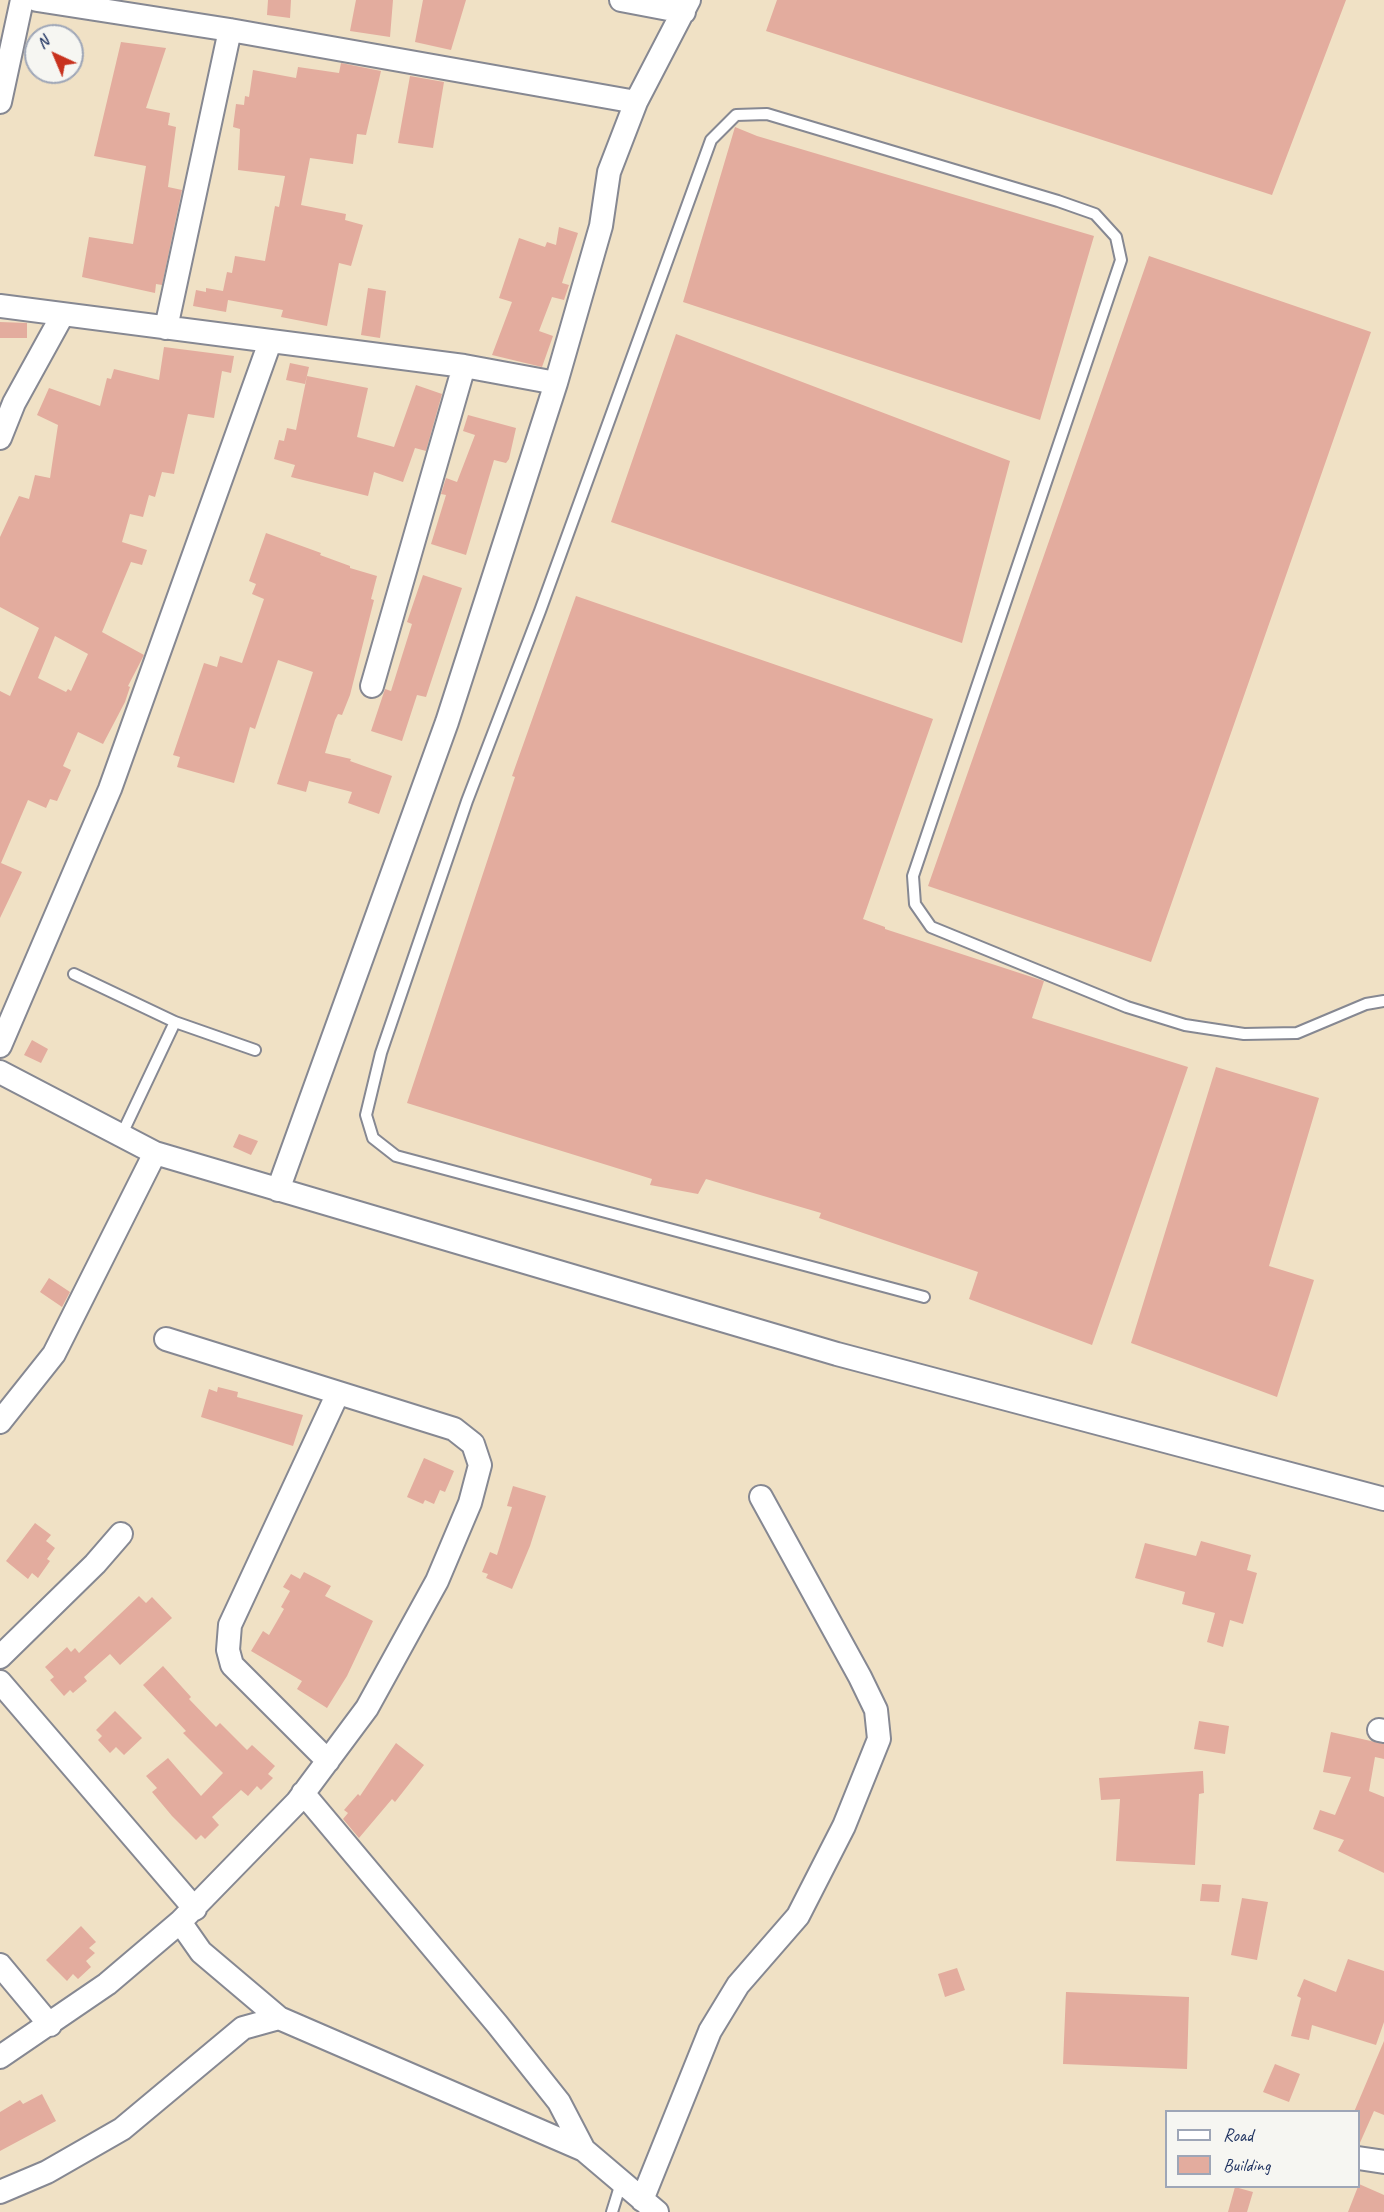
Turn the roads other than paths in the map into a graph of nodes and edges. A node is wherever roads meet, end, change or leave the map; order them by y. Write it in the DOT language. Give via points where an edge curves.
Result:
graph roads {
  1 [pos="22,0"];
  2 [pos="37,0"];
  3 [pos="621,0"];
  4 [pos="686,6"];
  5 [pos="230,30"];
  6 [pos="0,102"];
  7 [pos="636,102"];
  8 [pos="0,306"];
  9 [pos="62,316"];
  10 [pos="166,328"];
  11 [pos="270,342"];
  12 [pos="464,366"];
  13 [pos="556,383"];
  14 [pos="0,438"];
  15 [pos="372,686"];
  16 [pos="74,974"];
  17 [pos="1384,1001"];
  18 [pos="175,1022"];
  19 [pos="0,1046"];
  20 [pos="255,1050"];
  21 [pos="0,1072"];
  22 [pos="121,1136"];
  23 [pos="155,1153"];
  24 [pos="278,1190"];
  25 [pos="924,1298"];
  26 [pos="166,1339"];
  27 [pos="338,1393"];
  28 [pos="0,1422"];
  29 [pos="761,1497"];
  30 [pos="1384,1499"];
  31 [pos="121,1534"];
  32 [pos="0,1657"];
  33 [pos="0,1682"];
  34 [pos="328,1761"];
  35 [pos="303,1793"];
  36 [pos="187,1915"];
  37 [pos="0,1965"];
  38 [pos="279,2018"];
  39 [pos="50,2025"];
  40 [pos="0,2058"];
  41 [pos="584,2151"];
  42 [pos="1360,2158"];
  43 [pos="1384,2162"];
  44 [pos="621,2183"];
  45 [pos="0,2192"];
  46 [pos="650,2206"];
  47 [pos="612,2212"];
  1 -- 6 [label="street"];
  2 -- 5 [label="street"];
  3 -- 4 [label="street"];
  4 -- 7 [label="street"];
  5 -- 7 [label="street"];
  5 -- 10 [label="street"];
  7 -- 13 [label="street" via="609,172 601,226"];
  8 -- 9 [label="street"];
  9 -- 10 [label="street"];
  9 -- 14 [label="street" via="14,403"];
  10 -- 11 [label="street"];
  11 -- 12 [label="street"];
  11 -- 19 [label="street" via="110,789"];
  12 -- 13 [label="street"];
  12 -- 15 [label="street"];
  13 -- 24 [label="street" via="447,722"];
  16 -- 18 [label="lane"];
  17 -- 25 [label="lane" via="1366,1004 1297,1033 1244,1034 1185,1025 1127,1007 931,927 915,904 913,876 1121,260 1116,237 1095,214 1058,201 766,114 736,115 711,140 467,801 381,1053 366,1115 373,1138 396,1156"];
  18 -- 20 [label="lane"];
  18 -- 22 [label="lane"];
  21 -- 22 [label="street"];
  22 -- 23 [label="street"];
  23 -- 24 [label="street"];
  23 -- 28 [label="street" via="54,1354"];
  24 -- 30 [label="street" via="837,1354"];
  26 -- 27 [label="street"];
  27 -- 34 [label="street" via="230,1625 228,1650 232,1665"];
  27 -- 34 [label="street" via="454,1429 473,1444 480,1465 470,1503 437,1581 367,1708"];
  29 -- 46 [label="street" via="860,1677 876,1710 879,1739 844,1826 798,1916 738,1985 710,2031"];
  31 -- 32 [label="street"];
  33 -- 36 [label="street"];
  34 -- 35 [label="street"];
  35 -- 36 [label="street"];
  35 -- 41 [label="street" via="559,2102"];
  36 -- 38 [label="street" via="201,1952"];
  36 -- 39 [label="street" via="107,1984"];
  37 -- 39 [label="street"];
  38 -- 41 [label="street"];
  38 -- 45 [label="street" via="243,2028 122,2129 47,2172"];
  39 -- 40 [label="street"];
  41 -- 44 [label="street"];
  42 -- 43 [label="street"];
  44 -- 46 [label="street"];
  44 -- 47 [label="lane"];
}
